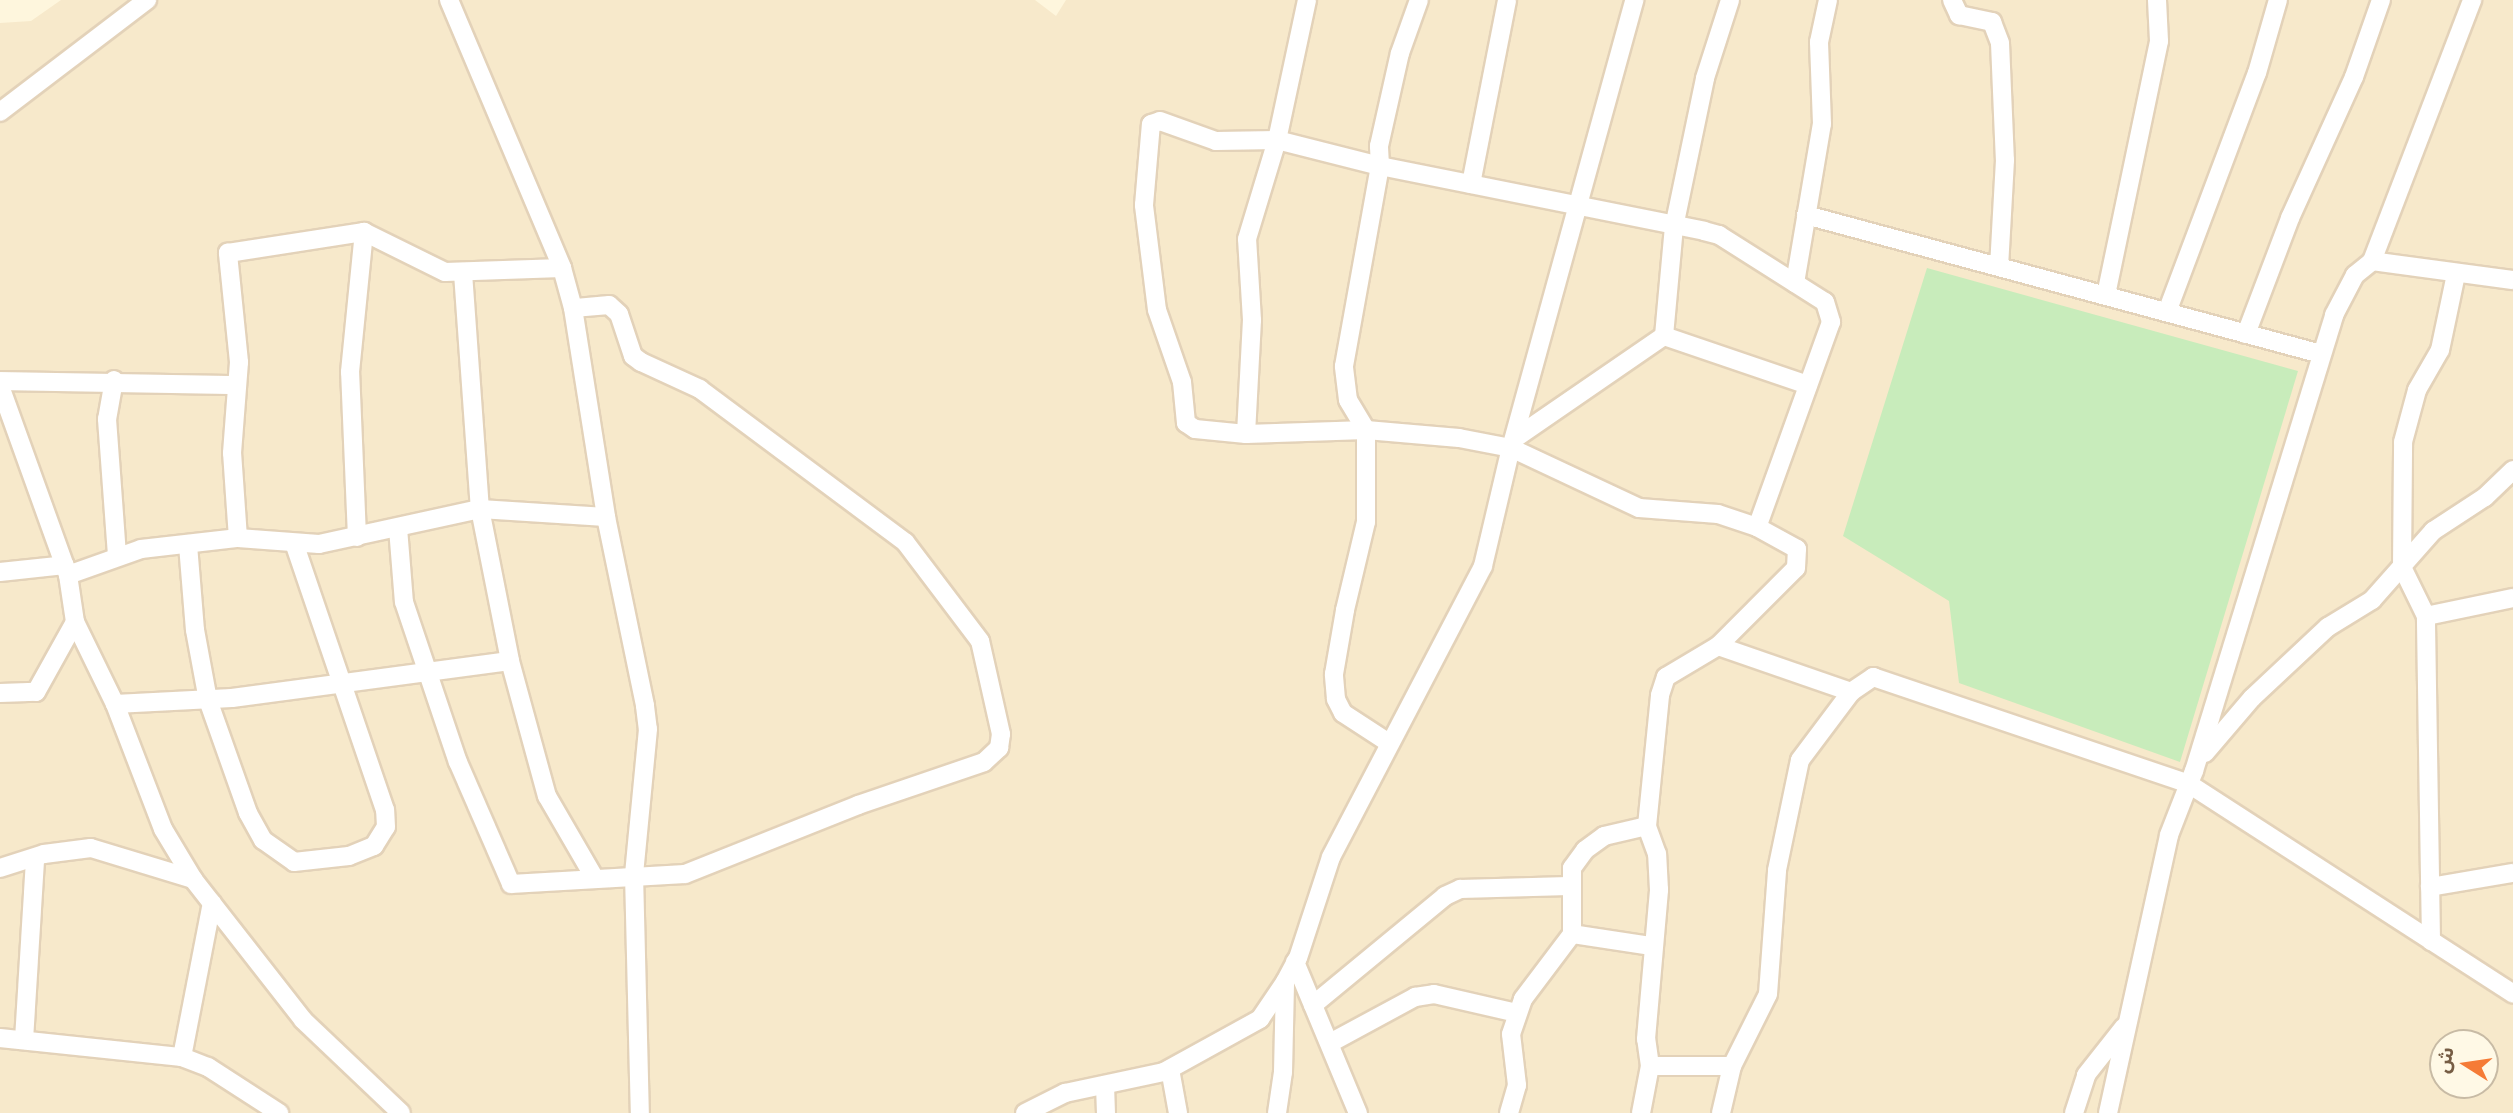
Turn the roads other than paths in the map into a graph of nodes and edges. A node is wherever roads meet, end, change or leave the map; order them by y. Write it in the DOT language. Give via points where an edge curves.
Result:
graph roads {
  1 [pos="147,0"];
  2 [pos="449,0"];
  3 [pos="1307,0"];
  4 [pos="1419,0"];
  5 [pos="1507,0"];
  6 [pos="1634,0"];
  7 [pos="1730,0"];
  8 [pos="1828,0"];
  9 [pos="1952,0"];
  10 [pos="2157,0"];
  11 [pos="2278,0"];
  12 [pos="2381,0"];
  13 [pos="2472,0"];
  14 [pos="0,112"];
  15 [pos="1277,140"];
  16 [pos="1380,166"];
  17 [pos="1471,184"];
  18 [pos="1576,205"];
  19 [pos="1806,215"];
  20 [pos="1674,227"];
  21 [pos="364,232"];
  22 [pos="2372,261"];
  23 [pos="1999,266"];
  24 [pos="562,268"];
  25 [pos="463,272"];
  26 [pos="2456,274"];
  27 [pos="2513,279"];
  28 [pos="1795,283"];
  29 [pos="2106,295"];
  30 [pos="573,308"];
  31 [pos="2167,312"];
  32 [pos="2246,334"];
  33 [pos="1664,335"];
  34 [pos="2321,354"];
  35 [pos="114,380"];
  36 [pos="0,381"];
  37 [pos="235,385"];
  38 [pos="1808,385"];
  39 [pos="0,386"];
  40 [pos="1366,430"];
  41 [pos="1246,434"];
  42 [pos="1512,443"];
  43 [pos="2513,470"];
  44 [pos="480,509"];
  45 [pos="606,517"];
  46 [pos="1757,527"];
  47 [pos="398,528"];
  48 [pos="356,537"];
  49 [pos="238,538"];
  50 [pos="188,545"];
  51 [pos="295,545"];
  52 [pos="117,555"];
  53 [pos="2402,567"];
  54 [pos="66,570"];
  55 [pos="0,572"];
  56 [pos="2513,598"];
  57 [pos="2426,615"];
  58 [pos="75,622"];
  59 [pos="1718,646"];
  60 [pos="510,661"];
  61 [pos="427,671"];
  62 [pos="338,682"];
  63 [pos="1851,692"];
  64 [pos="0,694"];
  65 [pos="208,700"];
  66 [pos="116,704"];
  67 [pos="1389,743"];
  68 [pos="2191,777"];
  69 [pos="1647,826"];
  70 [pos="35,858"];
  71 [pos="0,868"];
  72 [pos="2513,873"];
  73 [pos="634,874"];
  74 [pos="594,877"];
  75 [pos="193,879"];
  76 [pos="1569,886"];
  77 [pos="2430,887"];
  78 [pos="212,903"];
  79 [pos="1572,934"];
  80 [pos="2431,941"];
  81 [pos="1651,946"];
  82 [pos="1295,962"];
  83 [pos="1285,982"];
  84 [pos="2513,995"];
  85 [pos="1313,1005"];
  86 [pos="1517,1013"];
  87 [pos="2126,1025"];
  88 [pos="24,1040"];
  89 [pos="1,1043"];
  90 [pos="1330,1043"];
  91 [pos="182,1056"];
  92 [pos="1650,1066"];
  93 [pos="1732,1066"];
  94 [pos="1170,1069"];
  95 [pos="1105,1085"];
  96 [pos="1359,1112"];
  97 [pos="279,1113"];
  98 [pos="401,1113"];
  99 [pos="640,1113"];
  100 [pos="1026,1113"];
  101 [pos="1106,1113"];
  102 [pos="1178,1113"];
  103 [pos="1277,1113"];
  104 [pos="1509,1113"];
  105 [pos="1641,1113"];
  106 [pos="1721,1113"];
  107 [pos="2074,1113"];
  108 [pos="2108,1113"];
  1 -- 14 [label="street"];
  2 -- 24 [label="street"];
  3 -- 15 [label="street"];
  4 -- 16 [label="street" via="1400,53 1379,146"];
  5 -- 17 [label="street"];
  6 -- 18 [label="street"];
  7 -- 20 [label="street" via="1709,60"];
  8 -- 19 [label="street" via="1819,42 1822,124"];
  9 -- 23 [label="street" via="1959,15 1992,22 2000,43 2004,160"];
  10 -- 29 [label="street" via="2159,41"];
  11 -- 31 [label="street" via="2257,73"];
  12 -- 32 [label="street" via="2354,77 2290,218"];
  13 -- 22 [label="street"];
  15 -- 16 [label="street"];
  15 -- 41 [label="street" via="1247,239 1252,320"];
  15 -- 41 [label="street" via="1216,141 1160,121 1151,124 1145,217 1157,310 1182,382 1186,423 1195,429"];
  16 -- 17 [label="street"];
  16 -- 40 [label="street" via="1344,366 1348,400"];
  17 -- 18 [label="street"];
  18 -- 20 [label="street"];
  18 -- 42 [label="street"];
  19 -- 23 [label="street"];
  19 -- 28 [label="street"];
  20 -- 28 [label="street" via="1719,235"];
  20 -- 33 [label="street"];
  21 -- 25 [label="street" via="438,269"];
  21 -- 37 [label="street" via="228,253 238,340"];
  21 -- 48 [label="street" via="350,372"];
  22 -- 26 [label="street"];
  22 -- 34 [label="street" via="2344,291"];
  23 -- 29 [label="street"];
  24 -- 25 [label="street"];
  24 -- 30 [label="street"];
  25 -- 44 [label="street"];
  26 -- 27 [label="street"];
  26 -- 53 [label="street" via="2440,351 2417,390 2407,422"];
  28 -- 38 [label="street" via="1831,310 1831,323"];
  29 -- 31 [label="street"];
  30 -- 45 [label="street"];
  30 -- 73 [label="street" via="608,305 619,314 633,356 640,362 700,389 905,542 980,641 1001,734 999,748 984,762 858,805 702,869"];
  31 -- 32 [label="street"];
  32 -- 34 [label="street"];
  33 -- 38 [label="street"];
  33 -- 42 [label="street"];
  34 -- 68 [label="street"];
  35 -- 36 [label="street"];
  35 -- 37 [label="street"];
  35 -- 52 [label="street" via="107,419"];
  37 -- 49 [label="street" via="232,453"];
  38 -- 46 [label="street"];
  39 -- 54 [label="street"];
  40 -- 41 [label="street"];
  40 -- 42 [label="street"];
  40 -- 67 [label="street" via="1366,522 1334,674 1336,699 1343,713"];
  42 -- 46 [label="street" via="1639,508 1718,514"];
  42 -- 67 [label="street" via="1483,566"];
  43 -- 53 [label="street" via="2485,497 2447,518"];
  44 -- 45 [label="street"];
  44 -- 47 [label="street"];
  44 -- 60 [label="street"];
  45 -- 73 [label="street" via="648,729"];
  46 -- 59 [label="street" via="1797,550 1800,558 1796,568"];
  47 -- 48 [label="street"];
  47 -- 61 [label="street" via="404,602"];
  48 -- 51 [label="street"];
  49 -- 50 [label="street"];
  49 -- 51 [label="street"];
  50 -- 52 [label="street"];
  50 -- 65 [label="street" via="195,630"];
  51 -- 62 [label="street"];
  52 -- 54 [label="street"];
  53 -- 57 [label="street"];
  53 -- 68 [label="street" via="2389,586 2328,626 2252,698 2217,735"];
  54 -- 55 [label="street"];
  54 -- 58 [label="street"];
  56 -- 57 [label="street"];
  57 -- 77 [label="street"];
  58 -- 64 [label="street" via="36,692"];
  58 -- 66 [label="street"];
  59 -- 63 [label="street"];
  59 -- 69 [label="street" via="1679,665 1666,677"];
  60 -- 61 [label="street"];
  60 -- 74 [label="street" via="547,796"];
  61 -- 62 [label="street"];
  61 -- 74 [label="street" via="505,877 520,885"];
  62 -- 65 [label="street"];
  62 -- 65 [label="street" via="385,810 386,827 374,846 349,856 294,862 263,840 248,813"];
  63 -- 68 [label="street" via="1861,681 1884,679"];
  63 -- 93 [label="street" via="1800,760 1777,870 1768,994"];
  65 -- 66 [label="street"];
  66 -- 75 [label="street" via="163,829"];
  67 -- 82 [label="street" via="1331,857"];
  68 -- 80 [label="street"];
  68 -- 87 [label="street" via="2169,835"];
  69 -- 76 [label="street" via="1604,836 1585,850 1572,868"];
  69 -- 81 [label="street" via="1657,854 1659,890"];
  70 -- 71 [label="street"];
  70 -- 75 [label="street" via="91,848"];
  70 -- 88 [label="street"];
  72 -- 77 [label="street"];
  73 -- 74 [label="street"];
  73 -- 99 [label="street"];
  75 -- 78 [label="street"];
  76 -- 79 [label="street"];
  76 -- 85 [label="street" via="1460,889 1445,896"];
  77 -- 80 [label="street"];
  78 -- 91 [label="street"];
  78 -- 98 [label="street" via="303,1020"];
  79 -- 81 [label="street"];
  79 -- 86 [label="street"];
  80 -- 84 [label="street"];
  81 -- 92 [label="street" via="1646,1039"];
  82 -- 83 [label="street"];
  82 -- 85 [label="street"];
  83 -- 94 [label="street" via="1260,1019"];
  83 -- 103 [label="street"];
  85 -- 90 [label="street"];
  86 -- 90 [label="street" via="1434,994 1415,998"];
  86 -- 104 [label="street" via="1509,1048 1517,1085"];
  87 -- 107 [label="street" via="2086,1075"];
  87 -- 108 [label="street"];
  88 -- 89 [label="street"];
  88 -- 91 [label="street"];
  90 -- 96 [label="street"];
  91 -- 97 [label="street" via="208,1066"];
  92 -- 93 [label="street"];
  92 -- 105 [label="street"];
  93 -- 106 [label="street"];
  94 -- 95 [label="street"];
  94 -- 102 [label="street"];
  95 -- 100 [label="street" via="1065,1093"];
  95 -- 101 [label="street"];
}
